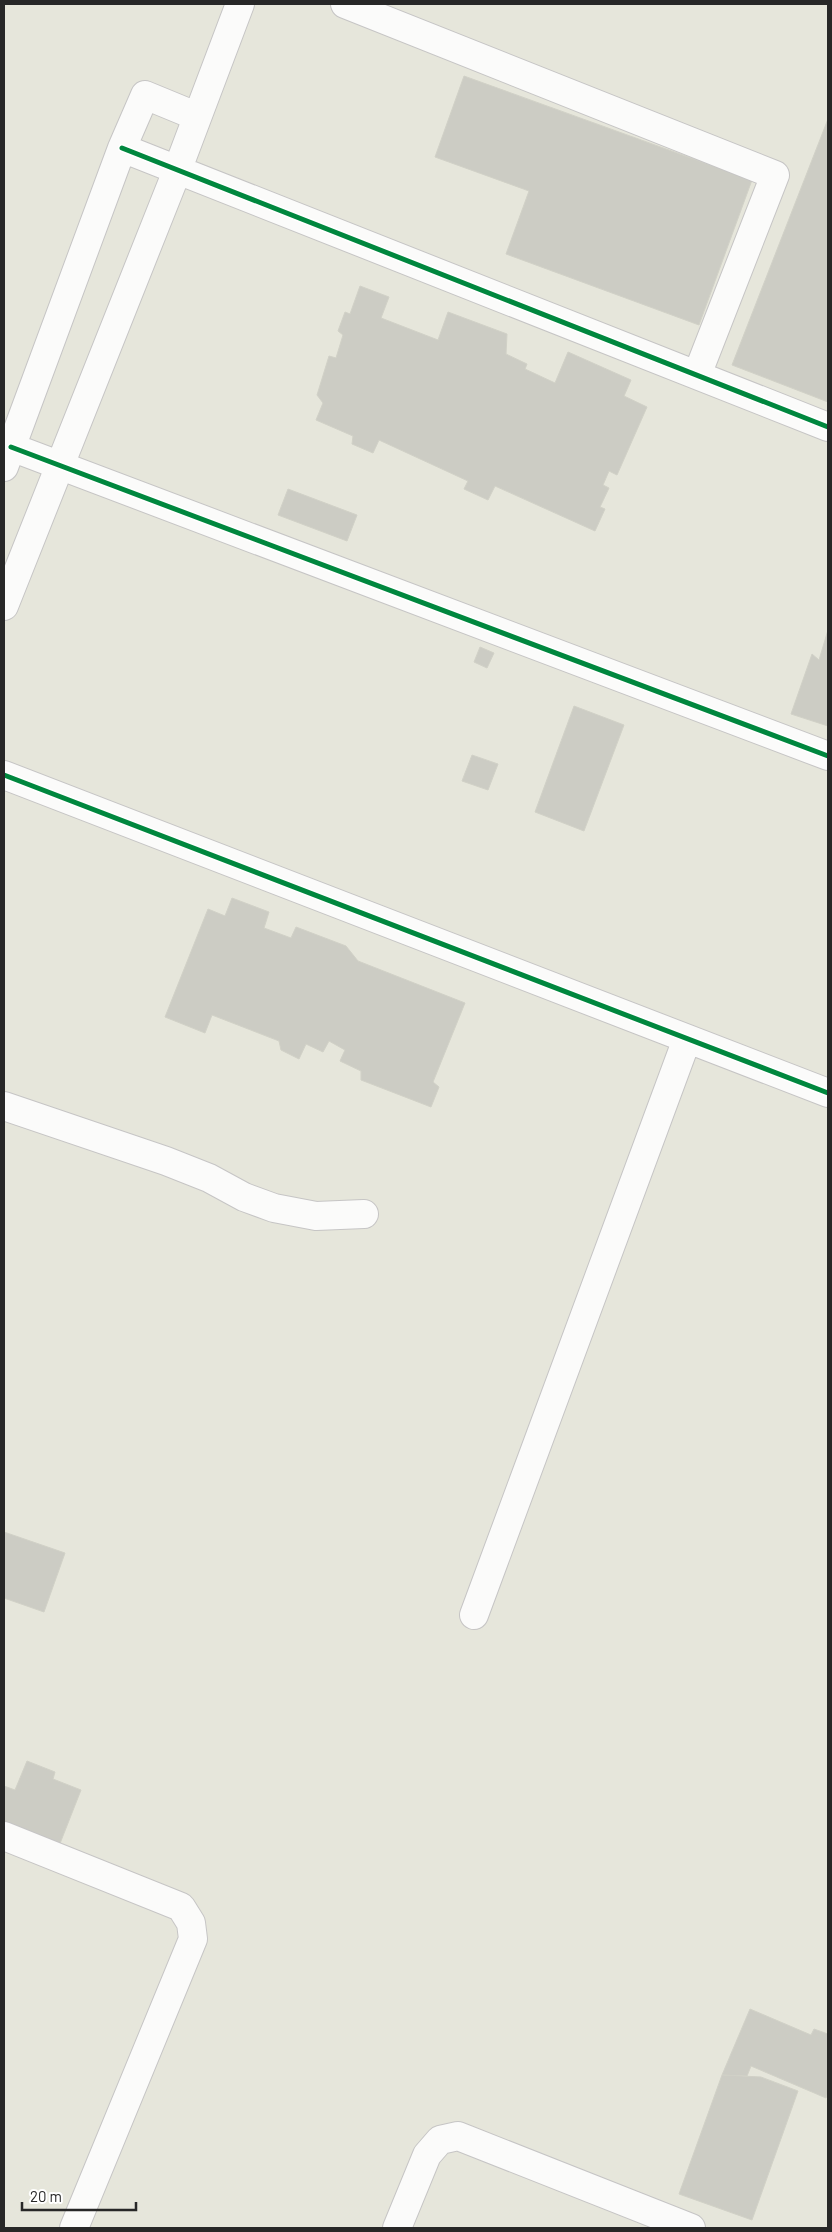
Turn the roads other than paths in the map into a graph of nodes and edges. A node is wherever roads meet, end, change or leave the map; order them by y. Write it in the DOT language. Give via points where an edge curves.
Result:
graph roads {
  1 [pos="240,4"];
  2 [pos="345,4"];
  3 [pos="196,116"];
  4 [pos="122,148"];
  5 [pos="177,171"];
  6 [pos="697,375"];
  7 [pos="828,427"];
  8 [pos="8,457"];
  9 [pos="59,466"];
  10 [pos="4,606"];
  11 [pos="828,756"];
  12 [pos="4,775"];
  13 [pos="687,1039"];
  14 [pos="828,1093"];
  15 [pos="4,1106"];
  16 [pos="364,1214"];
  17 [pos="474,1615"];
  18 [pos="4,1836"];
  19 [pos="74,2228"];
  20 [pos="397,2228"];
  21 [pos="690,2228"];
  1 -- 3 [label="street"];
  2 -- 6 [label="street" via="775,174"];
  3 -- 4 [label="street" via="145,95"];
  3 -- 5 [label="street"];
  4 -- 5 [label="street"];
  4 -- 8 [label="street"];
  5 -- 6 [label="street"];
  5 -- 9 [label="street"];
  6 -- 7 [label="street"];
  8 -- 9 [label="street"];
  9 -- 10 [label="street"];
  9 -- 11 [label="street"];
  12 -- 13 [label="street"];
  13 -- 14 [label="street"];
  13 -- 17 [label="street"];
  15 -- 16 [label="street" via="166,1161 274,1208 316,1216"];
  18 -- 19 [label="street" via="181,1906 191,1923 193,1939"];
  20 -- 21 [label="street" via="427,2155 440,2140 458,2136"];
}
